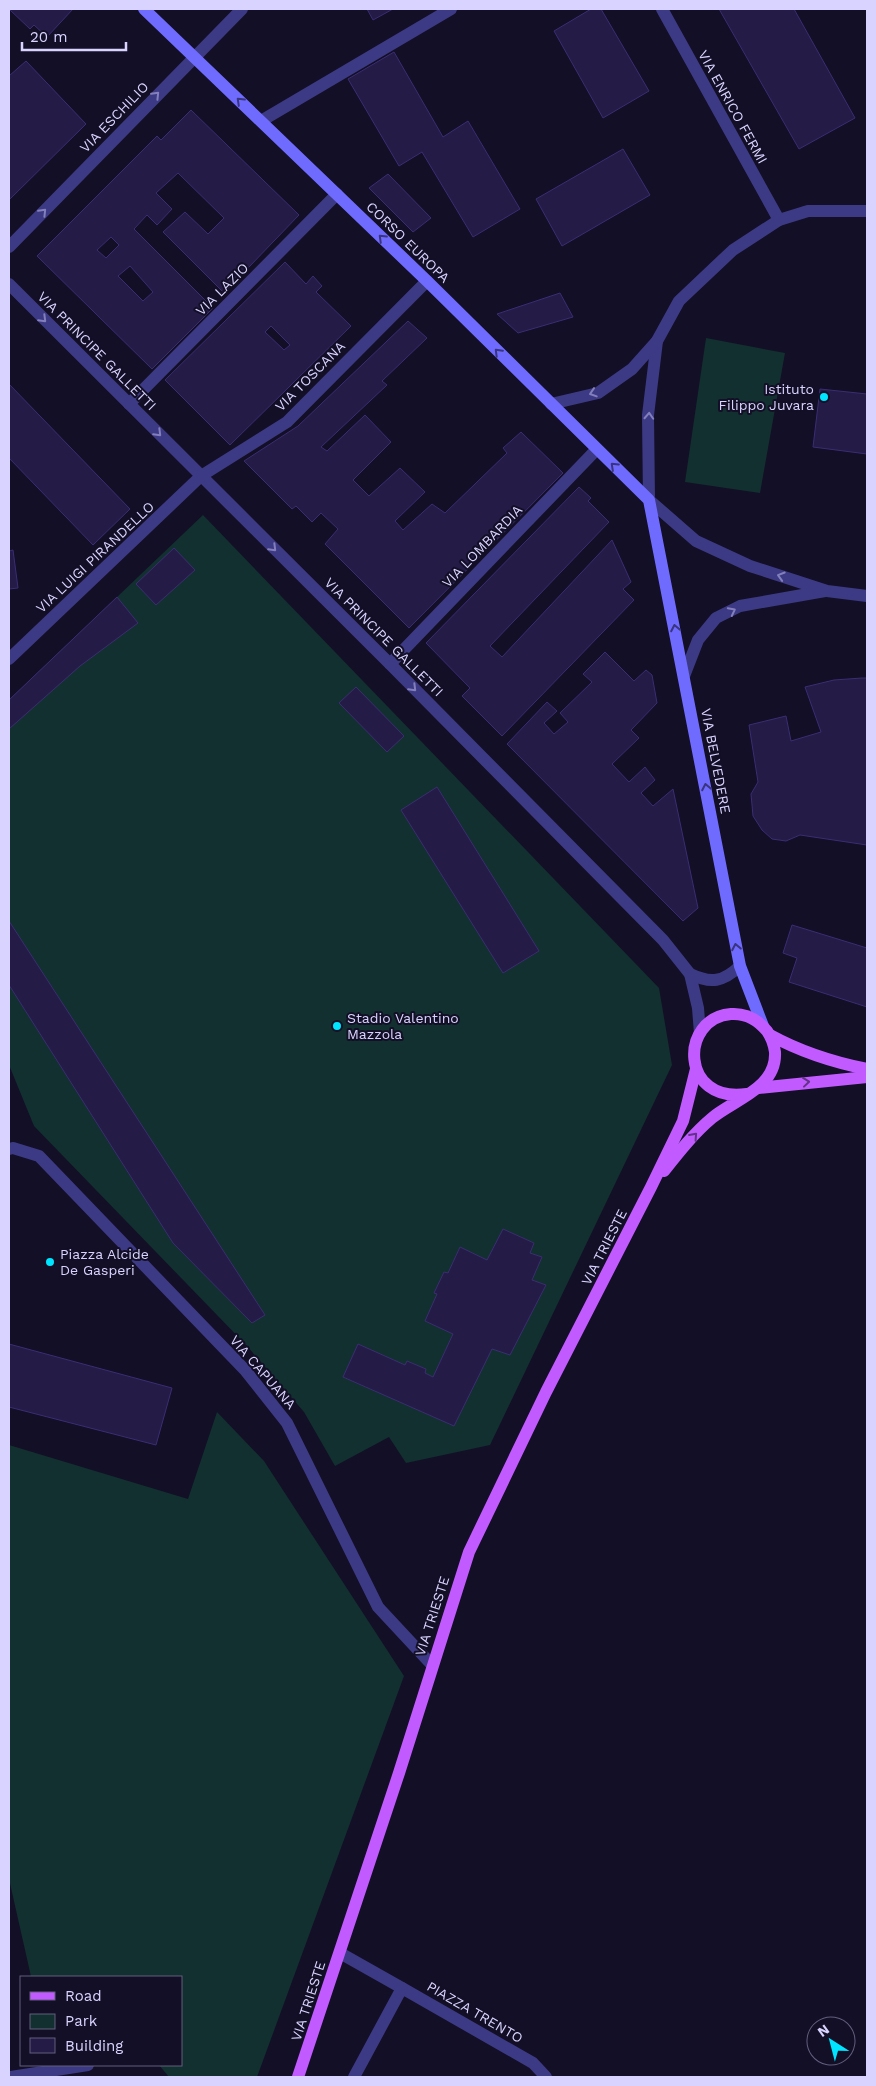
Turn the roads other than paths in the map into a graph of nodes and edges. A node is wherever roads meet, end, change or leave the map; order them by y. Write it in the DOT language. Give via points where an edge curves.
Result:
graph roads {
  1 [pos="144,9"];
  2 [pos="242,9"];
  3 [pos="451,9"];
  4 [pos="662,9"];
  5 [pos="194,57"];
  6 [pos="261,121"];
  7 [pos="337,194"];
  8 [pos="867,211"];
  9 [pos="779,220"];
  10 [pos="9,247"];
  11 [pos="427,281"];
  12 [pos="9,284"];
  13 [pos="657,341"];
  14 [pos="129,404"];
  15 [pos="551,404"];
  16 [pos="596,450"];
  17 [pos="201,476"];
  18 [pos="649,500"];
  19 [pos="827,590"];
  20 [pos="867,596"];
  21 [pos="9,659"];
  22 [pos="390,664"];
  23 [pos="684,676"];
  24 [pos="740,966"];
  25 [pos="690,974"];
  26 [pos="766,1030"];
  27 [pos="700,1033"];
  28 [pos="696,1069"];
  29 [pos="867,1069"];
  30 [pos="867,1077"];
  31 [pos="752,1091"];
  32 [pos="11,1148"];
  33 [pos="651,1187"];
  34 [pos="432,1665"];
  35 [pos="340,1953"];
  36 [pos="402,1988"];
  37 [pos="82,2066"];
  38 [pos="11,2077"];
  39 [pos="298,2077"];
  40 [pos="354,2077"];
  41 [pos="546,2077"];
  1 -- 5 [label="street, CORSO EUROPA"];
  2 -- 5 [label="street, VIA ESCHILIO"];
  3 -- 6 [label="street"];
  4 -- 9 [label="street, VIA ENRICO FERMI"];
  6 -- 5 [label="street, CORSO EUROPA, one-way"];
  10 -- 5 [label="street, VIA ESCHILIO, one-way"];
  6 -- 7 [label="street, CORSO EUROPA"];
  11 -- 7 [label="street, CORSO EUROPA, one-way"];
  7 -- 14 [label="street, VIA LAZIO"];
  8 -- 9 [label="street" via="808,211"];
  9 -- 13 [label="street" via="733,250 679,301"];
  15 -- 11 [label="street, CORSO EUROPA, one-way"];
  11 -- 17 [label="street, VIA TOSCANA" via="287,422"];
  12 -- 14 [label="street, VIA PRINCIPE GALLETTI, one-way"];
  13 -- 15 [label="street, one-way" via="632,369 598,393"];
  18 -- 13 [label="street, one-way" via="648,415"];
  14 -- 17 [label="street, VIA PRINCIPE GALLETTI, one-way"];
  15 -- 16 [label="street, CORSO EUROPA"];
  18 -- 16 [label="street, CORSO EUROPA, one-way"];
  16 -- 22 [label="street, VIA LOMBARDIA"];
  17 -- 21 [label="street, VIA LUIGI PIRANDELLO"];
  17 -- 22 [label="street, VIA PRINCIPE GALLETTI, one-way"];
  19 -- 18 [label="street, one-way" via="750,566 696,541"];
  23 -- 18 [label="street, VIA BELVEDERE, one-way"];
  19 -- 20 [label="street"];
  23 -- 19 [label="street, one-way" via="698,640 716,618 740,606"];
  22 -- 25 [label="street, VIA PRINCIPE GALLETTI, one-way" via="663,940"];
  24 -- 23 [label="street, VIA BELVEDERE, one-way"];
  24 -- 25 [label="street" via="730,976 716,980 703,980"];
  24 -- 26 [label="street, VIA BELVEDERE"];
  25 -- 27 [label="street, VIA PRINCIPE GALLETTI"];
  26 -- 27 [label="main road" via="753,1019 730,1014 708,1024"];
  26 -- 29 [label="main road" via="795,1049"];
  26 -- 31 [label="main road" via="774,1045 773,1068 767,1079"];
  27 -- 28 [label="main road" via="695,1045"];
  28 -- 31 [label="main road" via="711,1089 722,1094 735,1096"];
  28 -- 33 [label="main road" via="683,1121"];
  31 -- 30 [label="main road, one-way"];
  33 -- 31 [label="main road, one-way" via="696,1132"];
  32 -- 34 [label="street, VIA CAPUANA" via="39,1156 245,1370 287,1424 378,1607"];
  33 -- 34 [label="main road, VIA TRIESTE" via="469,1552"];
  34 -- 35 [label="main road, VIA TRIESTE"];
  35 -- 36 [label="street, PIAZZA TRENTO"];
  35 -- 39 [label="main road, VIA TRIESTE"];
  36 -- 40 [label="street"];
  36 -- 41 [label="street, PIAZZA TRENTO" via="533,2063"];
  37 -- 38 [label="street"];
}
